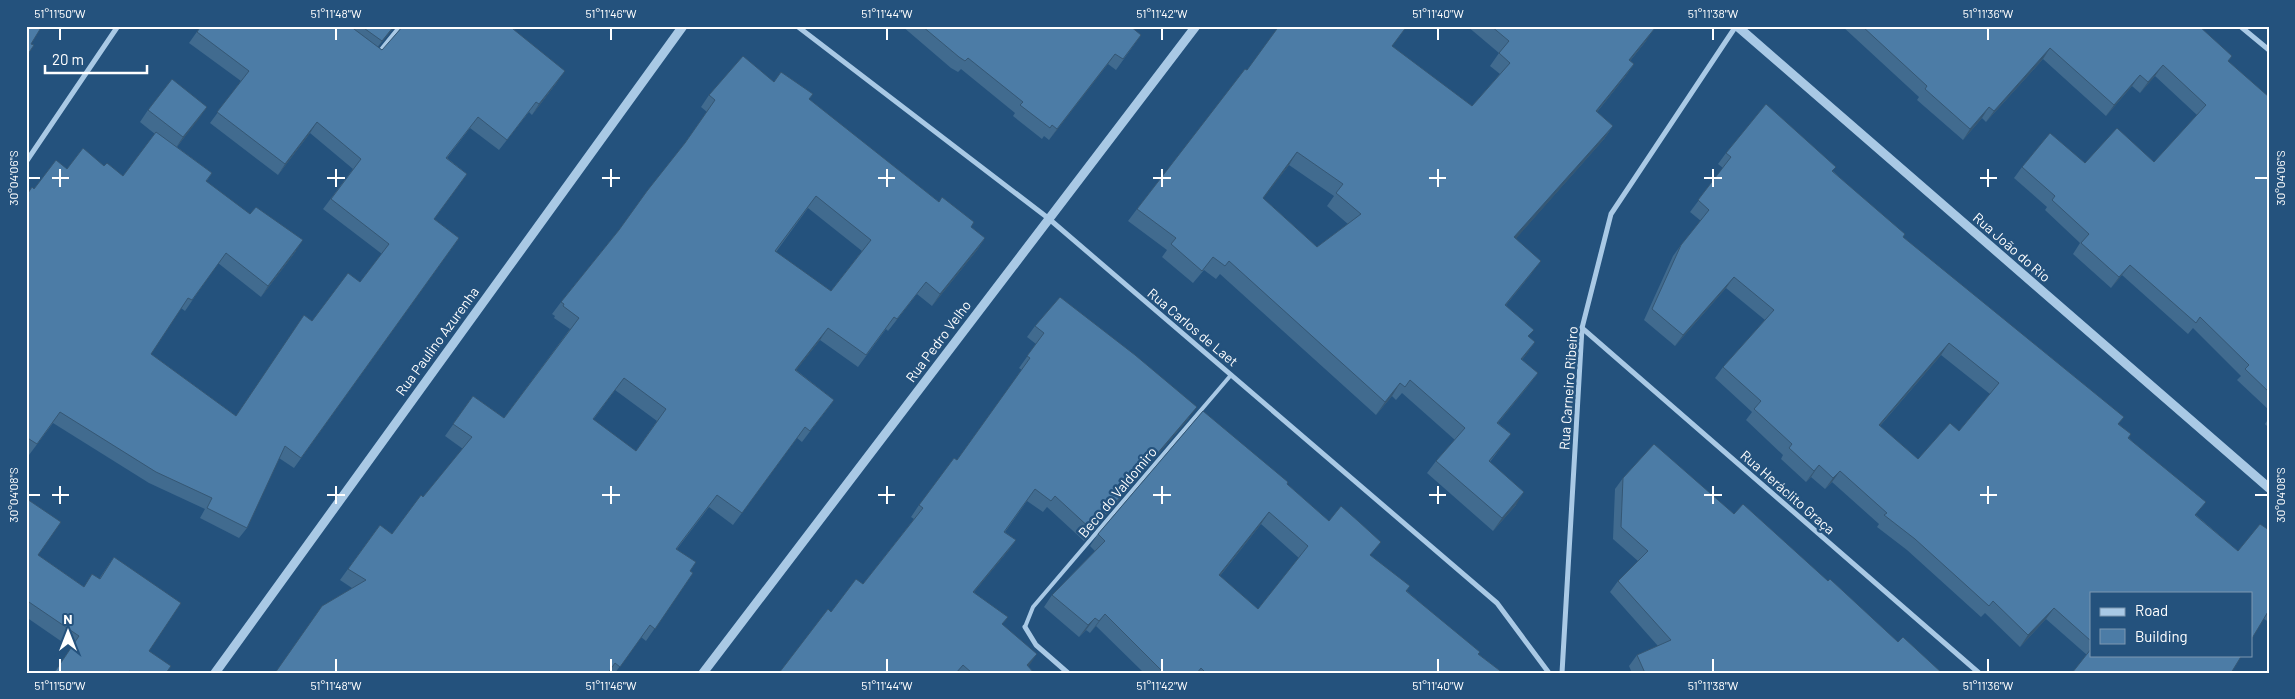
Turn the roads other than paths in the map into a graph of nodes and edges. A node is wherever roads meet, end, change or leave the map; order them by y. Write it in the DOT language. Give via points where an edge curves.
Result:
graph roads {
  1 [pos="118,26"];
  2 [pos="400,26"];
  3 [pos="683,26"];
  4 [pos="797,26"];
  5 [pos="1196,26"];
  6 [pos="1736,26"];
  7 [pos="2240,26"];
  8 [pos="2269,50"];
  9 [pos="375,57"];
  10 [pos="26,162"];
  11 [pos="1048,218"];
  12 [pos="1582,328"];
  13 [pos="1231,375"];
  14 [pos="2269,488"];
  15 [pos="1025,626"];
  16 [pos="215,673"];
  17 [pos="704,673"];
  18 [pos="1068,673"];
  19 [pos="1549,673"];
  20 [pos="1562,673"];
  21 [pos="1979,673"];
  1 -- 10 [label="street"];
  2 -- 9 [label="lane"];
  3 -- 16 [label="street, Rua Paulino Azurenha"];
  4 -- 11 [label="street, Rua Carlos de Laet"];
  5 -- 11 [label="street, Rua Pedro Velho"];
  6 -- 12 [label="street, Rua Carneiro Ribeiro" via="1611,214"];
  6 -- 14 [label="street, Rua João do Rio"];
  7 -- 8 [label="street"];
  11 -- 13 [label="street, Rua Carlos de Laet"];
  11 -- 17 [label="street, Rua Pedro Velho"];
  12 -- 20 [label="street, Rua Carneiro Ribeiro"];
  12 -- 21 [label="street, Rua Heráclito Graça"];
  13 -- 15 [label="lane, Beco do Valdomiro" via="1033,607"];
  13 -- 19 [label="street, Rua Carlos de Laet" via="1497,603"];
  15 -- 18 [label="street" via="1036,645"];
}
